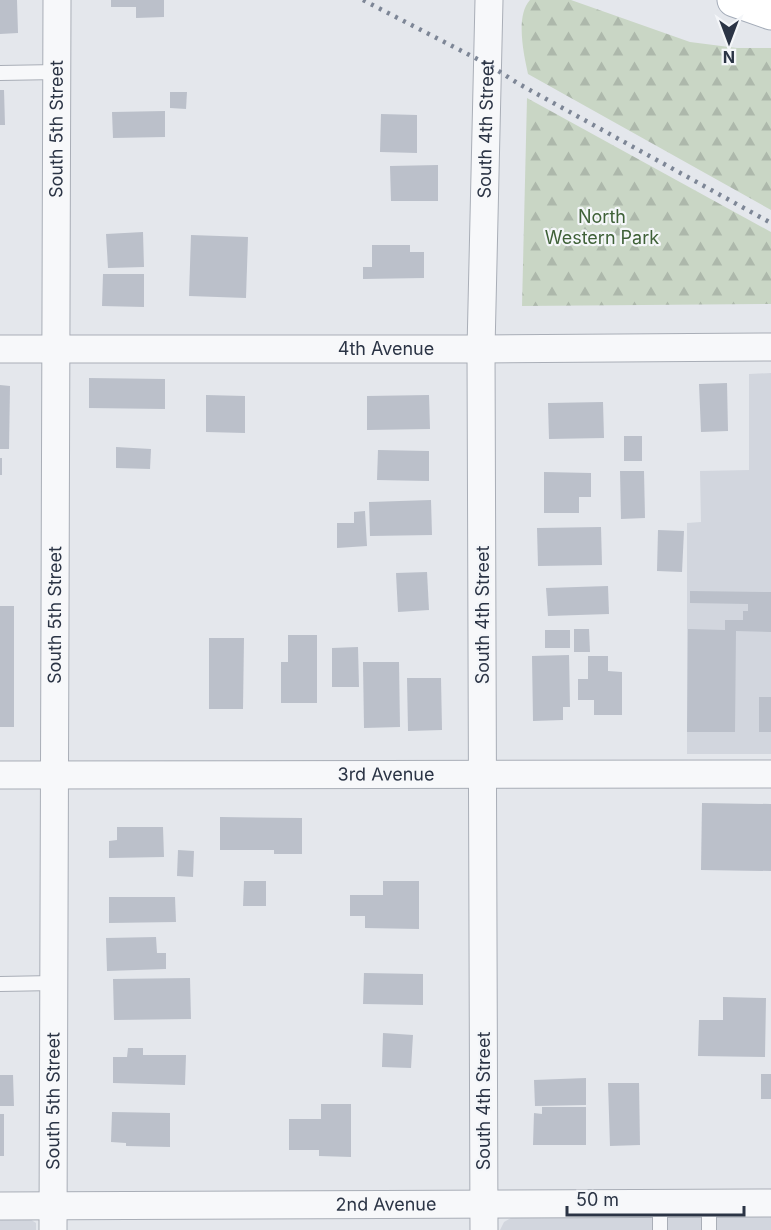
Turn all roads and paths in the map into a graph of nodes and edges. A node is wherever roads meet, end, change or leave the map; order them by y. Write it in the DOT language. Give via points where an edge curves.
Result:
graph roads {
  1 [pos="57,0"];
  2 [pos="489,0"];
  3 [pos="734,0"];
  4 [pos="771,13"];
  5 [pos="57,72"];
  6 [pos="0,73"];
  7 [pos="771,347"];
  8 [pos="0,349"];
  9 [pos="58,350"];
  10 [pos="481,350"];
  11 [pos="483,773"];
  12 [pos="771,774"];
  13 [pos="0,775"];
  14 [pos="55,775"];
  15 [pos="0,984"];
  16 [pos="54,984"];
  17 [pos="771,1203"];
  18 [pos="0,1206"];
  19 [pos="484,1217"];
  20 [pos="660,1217"];
  21 [pos="709,1217"];
  22 [pos="53,1218"];
  1 -- 5 [label="street, South 5th Street"];
  2 -- 10 [label="street, South 4th Street"];
  3 -- 4 [label="main road"];
  5 -- 6 [label="lane"];
  5 -- 9 [label="street, South 5th Street"];
  7 -- 10 [label="street, 4th Avenue"];
  8 -- 9 [label="street, 4th Avenue"];
  9 -- 10 [label="street, 4th Avenue"];
  9 -- 14 [label="street, South 5th Street"];
  10 -- 11 [label="street, South 4th Street"];
  11 -- 12 [label="street, 3rd Avenue"];
  11 -- 14 [label="street, 3rd Avenue"];
  11 -- 19 [label="street, South 4th Street"];
  13 -- 14 [label="street, 3rd Avenue"];
  14 -- 16 [label="street, South 5th Street"];
  15 -- 16 [label="lane"];
  16 -- 22 [label="street, South 5th Street"];
  17 -- 21 [label="street, 2nd Avenue"];
  18 -- 22 [label="street, 2nd Avenue"];
  19 -- 20 [label="street, 2nd Avenue"];
  19 -- 22 [label="street, 2nd Avenue"];
  20 -- 21 [label="street, 2nd Avenue"];
}
